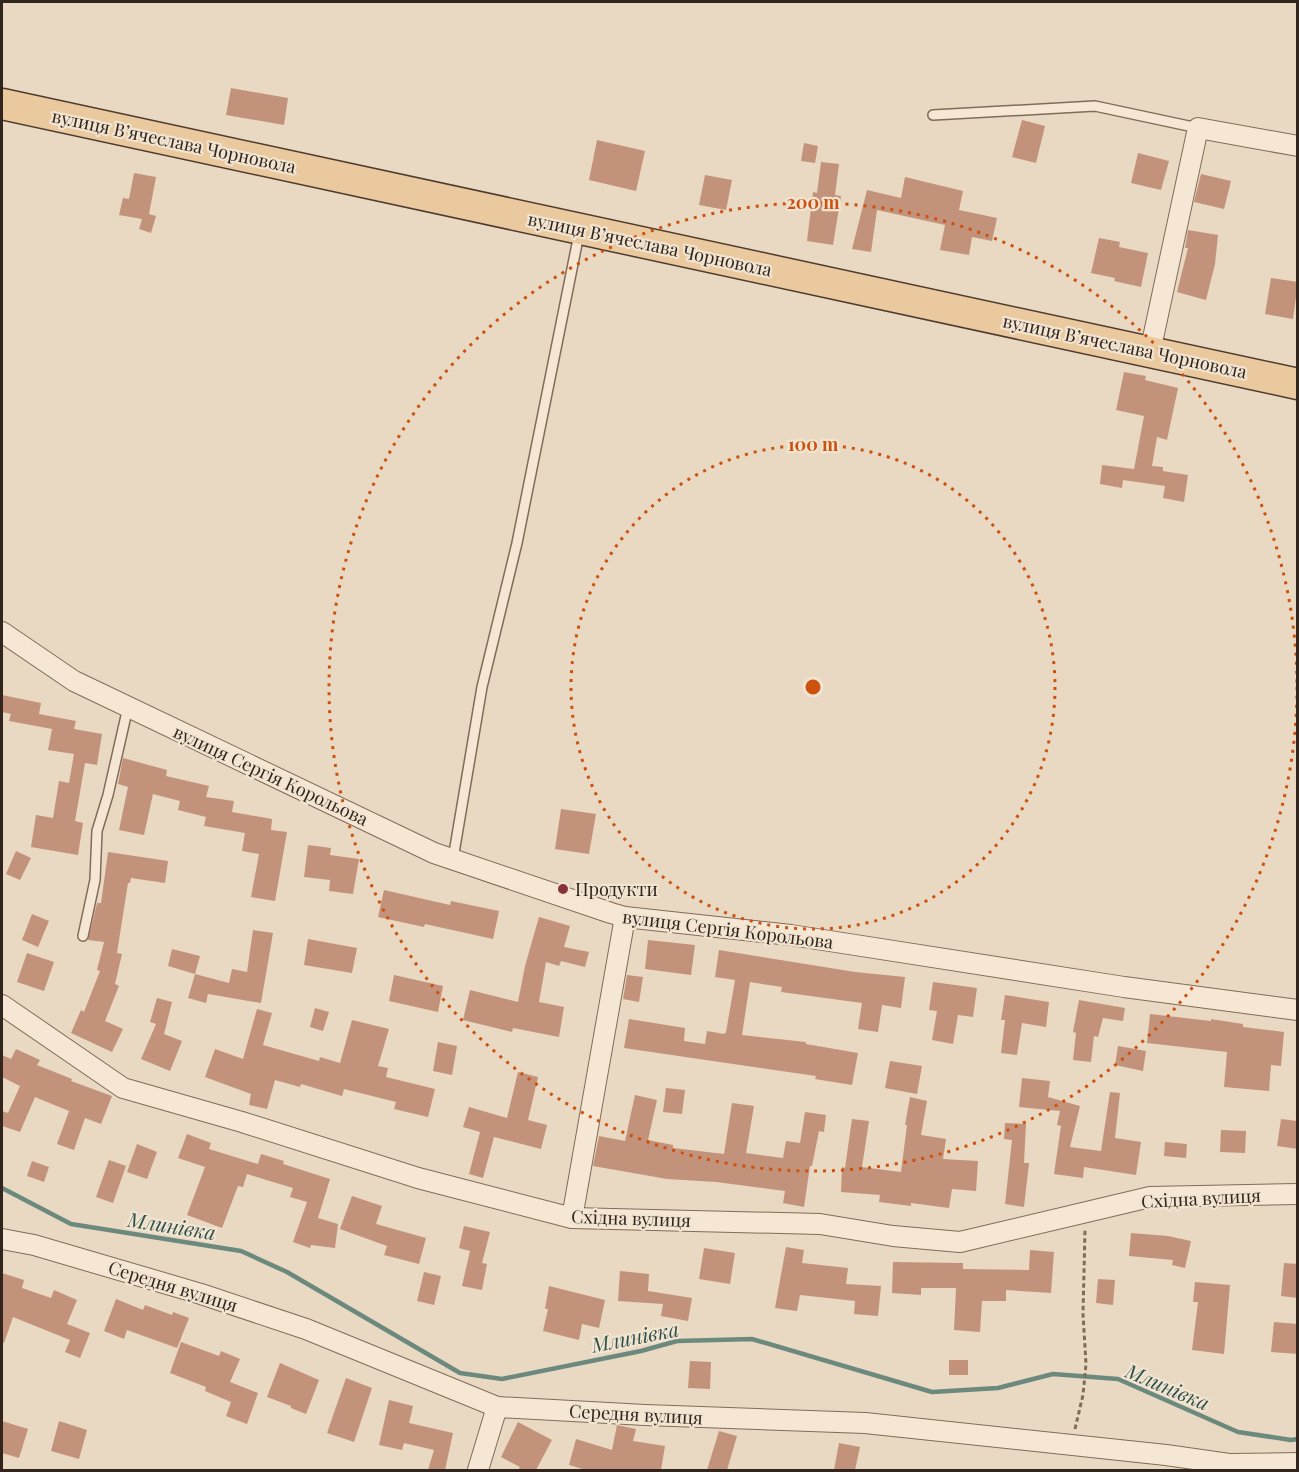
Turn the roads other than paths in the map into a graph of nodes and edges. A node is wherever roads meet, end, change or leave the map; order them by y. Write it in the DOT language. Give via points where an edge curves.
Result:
graph roads {
  1 [pos="2,104"];
  2 [pos="933,115"];
  3 [pos="1198,128"];
  4 [pos="1298,146"];
  5 [pos="580,229"];
  6 [pos="1150,352"];
  7 [pos="1298,384"];
  8 [pos="2,632"];
  9 [pos="128,707"];
  10 [pos="453,859"];
  11 [pos="626,917"];
  12 [pos="83,936"];
  13 [pos="2,1005"];
  14 [pos="1298,1010"];
  15 [pos="1298,1194"];
  16 [pos="572,1218"];
  17 [pos="2,1239"];
  18 [pos="496,1407"];
  19 [pos="1298,1463"];
  20 [pos="1218,1467"];
  21 [pos="478,1470"];
  1 -- 5 [label="main road, вулиця Вʼячеслава Чорновола"];
  2 -- 3 [label="lane" via="1095,106"];
  3 -- 4 [label="street"];
  3 -- 6 [label="street"];
  5 -- 6 [label="main road, вулиця Вʼячеслава Чорновола"];
  5 -- 10 [label="lane" via="517,543 482,687"];
  6 -- 7 [label="main road, вулиця Вʼячеслава Чорновола"];
  8 -- 9 [label="street, вулиця Сергія Корольова" via="74,681"];
  9 -- 10 [label="street, вулиця Сергія Корольова"];
  9 -- 12 [label="lane" via="97,831 94,879"];
  10 -- 11 [label="street, вулиця Сергія Корольова"];
  11 -- 14 [label="street, вулиця Сергія Корольова" via="791,935"];
  11 -- 16 [label="street"];
  13 -- 16 [label="street, Східна вулиця" via="123,1088 418,1178"];
  15 -- 16 [label="street, Східна вулиця" via="1150,1197 960,1242 820,1224"];
  17 -- 18 [label="street, Середня вулиця" via="201,1294 306,1329"];
  18 -- 20 [label="street, Середня вулиця" via="865,1423 1166,1455"];
  18 -- 21 [label="street"];
  19 -- 20 [label="street, Середня вулиця"];
}
